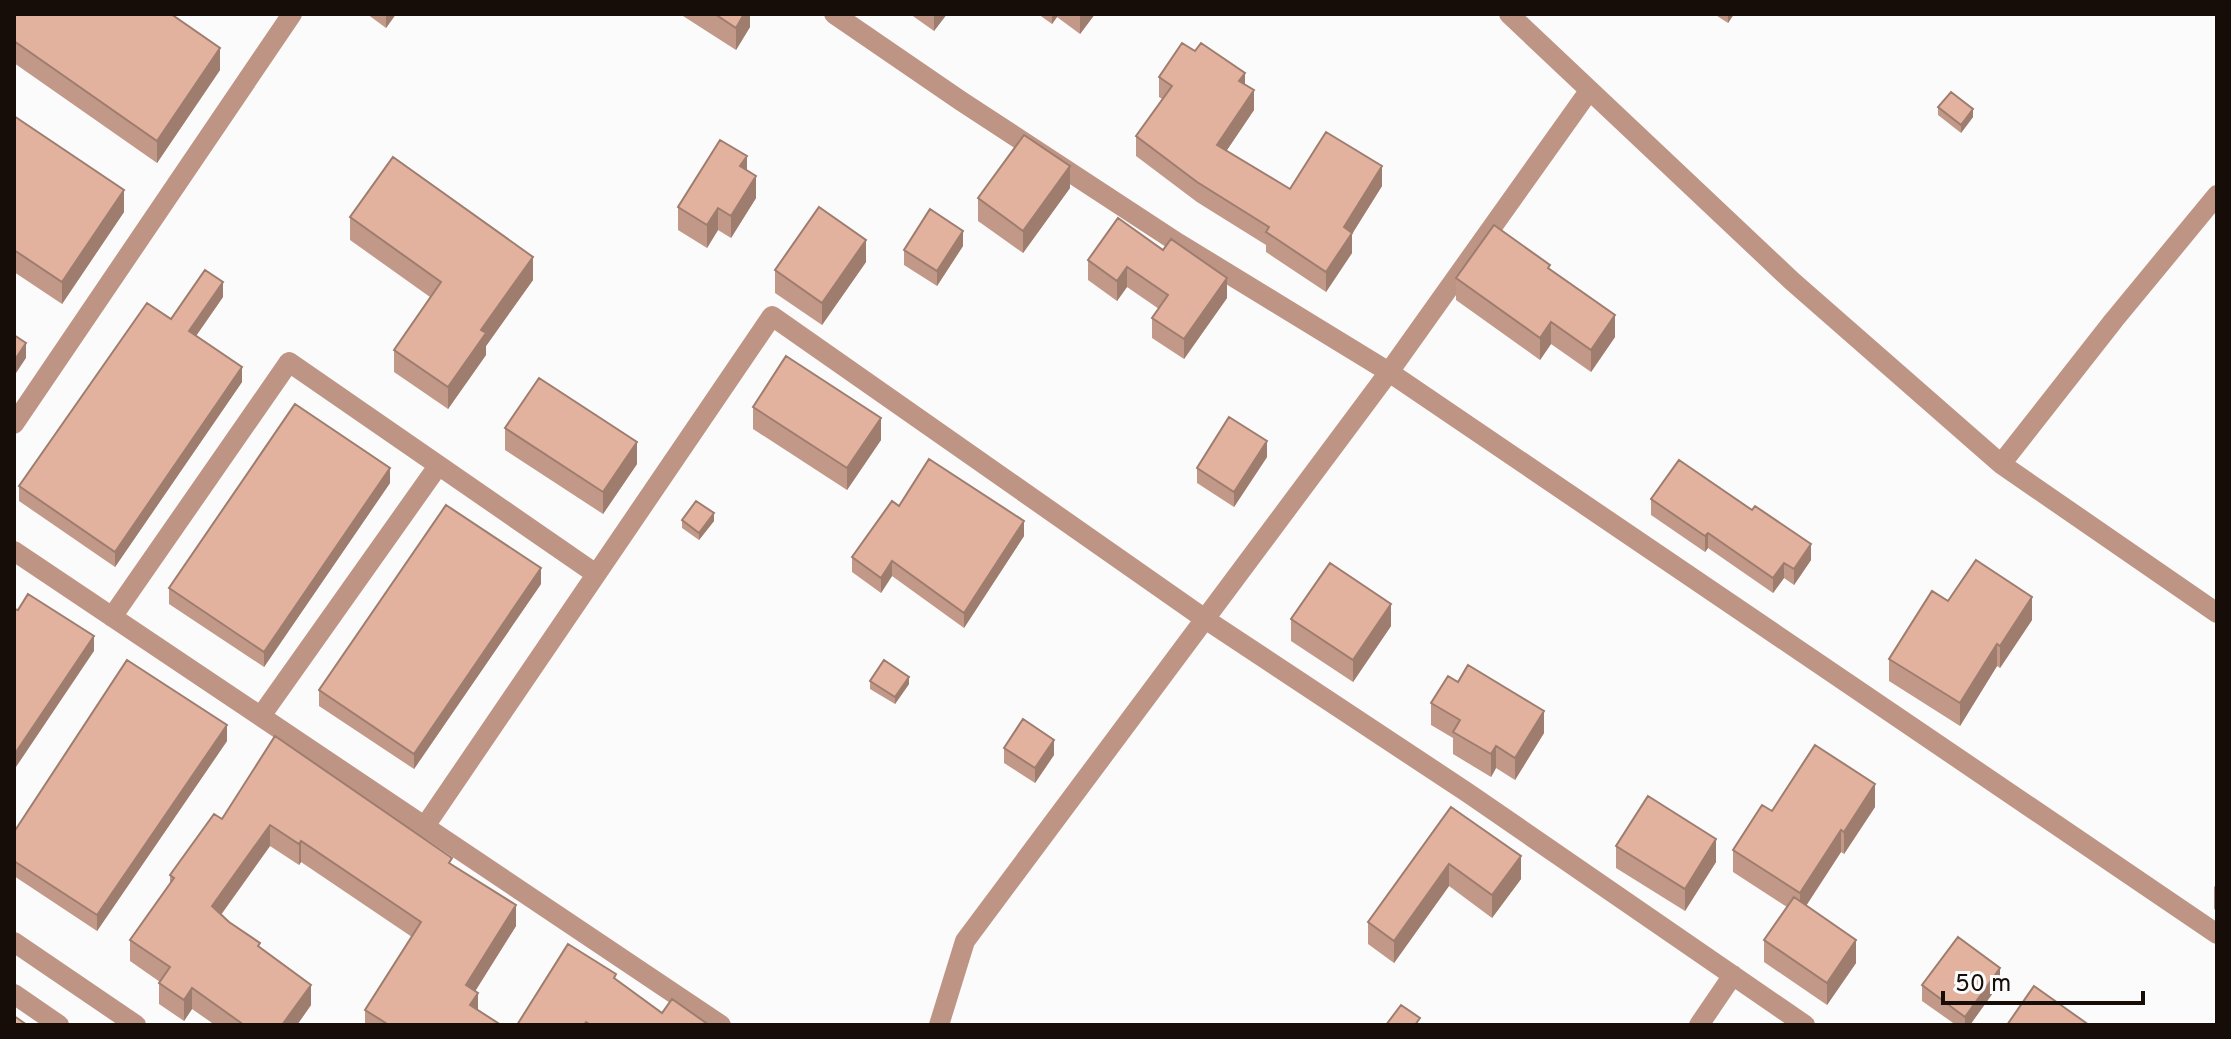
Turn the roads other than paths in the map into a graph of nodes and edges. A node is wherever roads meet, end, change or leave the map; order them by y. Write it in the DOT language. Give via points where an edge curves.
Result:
graph roads {
  1 [pos="292,14"];
  2 [pos="834,14"];
  3 [pos="1509,14"];
  4 [pos="1589,91"];
  5 [pos="2217,195"];
  6 [pos="1389,372"];
  7 [pos="14,424"];
  8 [pos="2001,464"];
  9 [pos="438,466"];
  10 [pos="14,551"];
  11 [pos="596,574"];
  12 [pos="2217,613"];
  13 [pos="112,617"];
  14 [pos="1205,619"];
  15 [pos="261,716"];
  16 [pos="425,826"];
  17 [pos="2217,934"];
  18 [pos="14,942"];
  19 [pos="1733,975"];
  20 [pos="14,994"];
  21 [pos="59,1025"];
  22 [pos="136,1025"];
  23 [pos="721,1025"];
  24 [pos="939,1025"];
  25 [pos="1699,1025"];
  26 [pos="1805,1025"];
  1 -- 7 [label="street"];
  2 -- 6 [label="street" via="1178,243"];
  3 -- 4 [label="street"];
  4 -- 6 [label="street"];
  4 -- 8 [label="street" via="1792,281"];
  5 -- 8 [label="street"];
  6 -- 14 [label="street"];
  6 -- 17 [label="street"];
  8 -- 12 [label="street"];
  9 -- 11 [label="street"];
  9 -- 13 [label="street" via="289,362"];
  9 -- 15 [label="street"];
  10 -- 13 [label="street"];
  11 -- 14 [label="street" via="772,316"];
  11 -- 16 [label="street"];
  13 -- 15 [label="street"];
  14 -- 19 [label="street"];
  14 -- 24 [label="street" via="965,941"];
  15 -- 16 [label="street"];
  16 -- 23 [label="street"];
  18 -- 22 [label="street"];
  19 -- 25 [label="street"];
  19 -- 26 [label="street"];
  20 -- 21 [label="street"];
}
